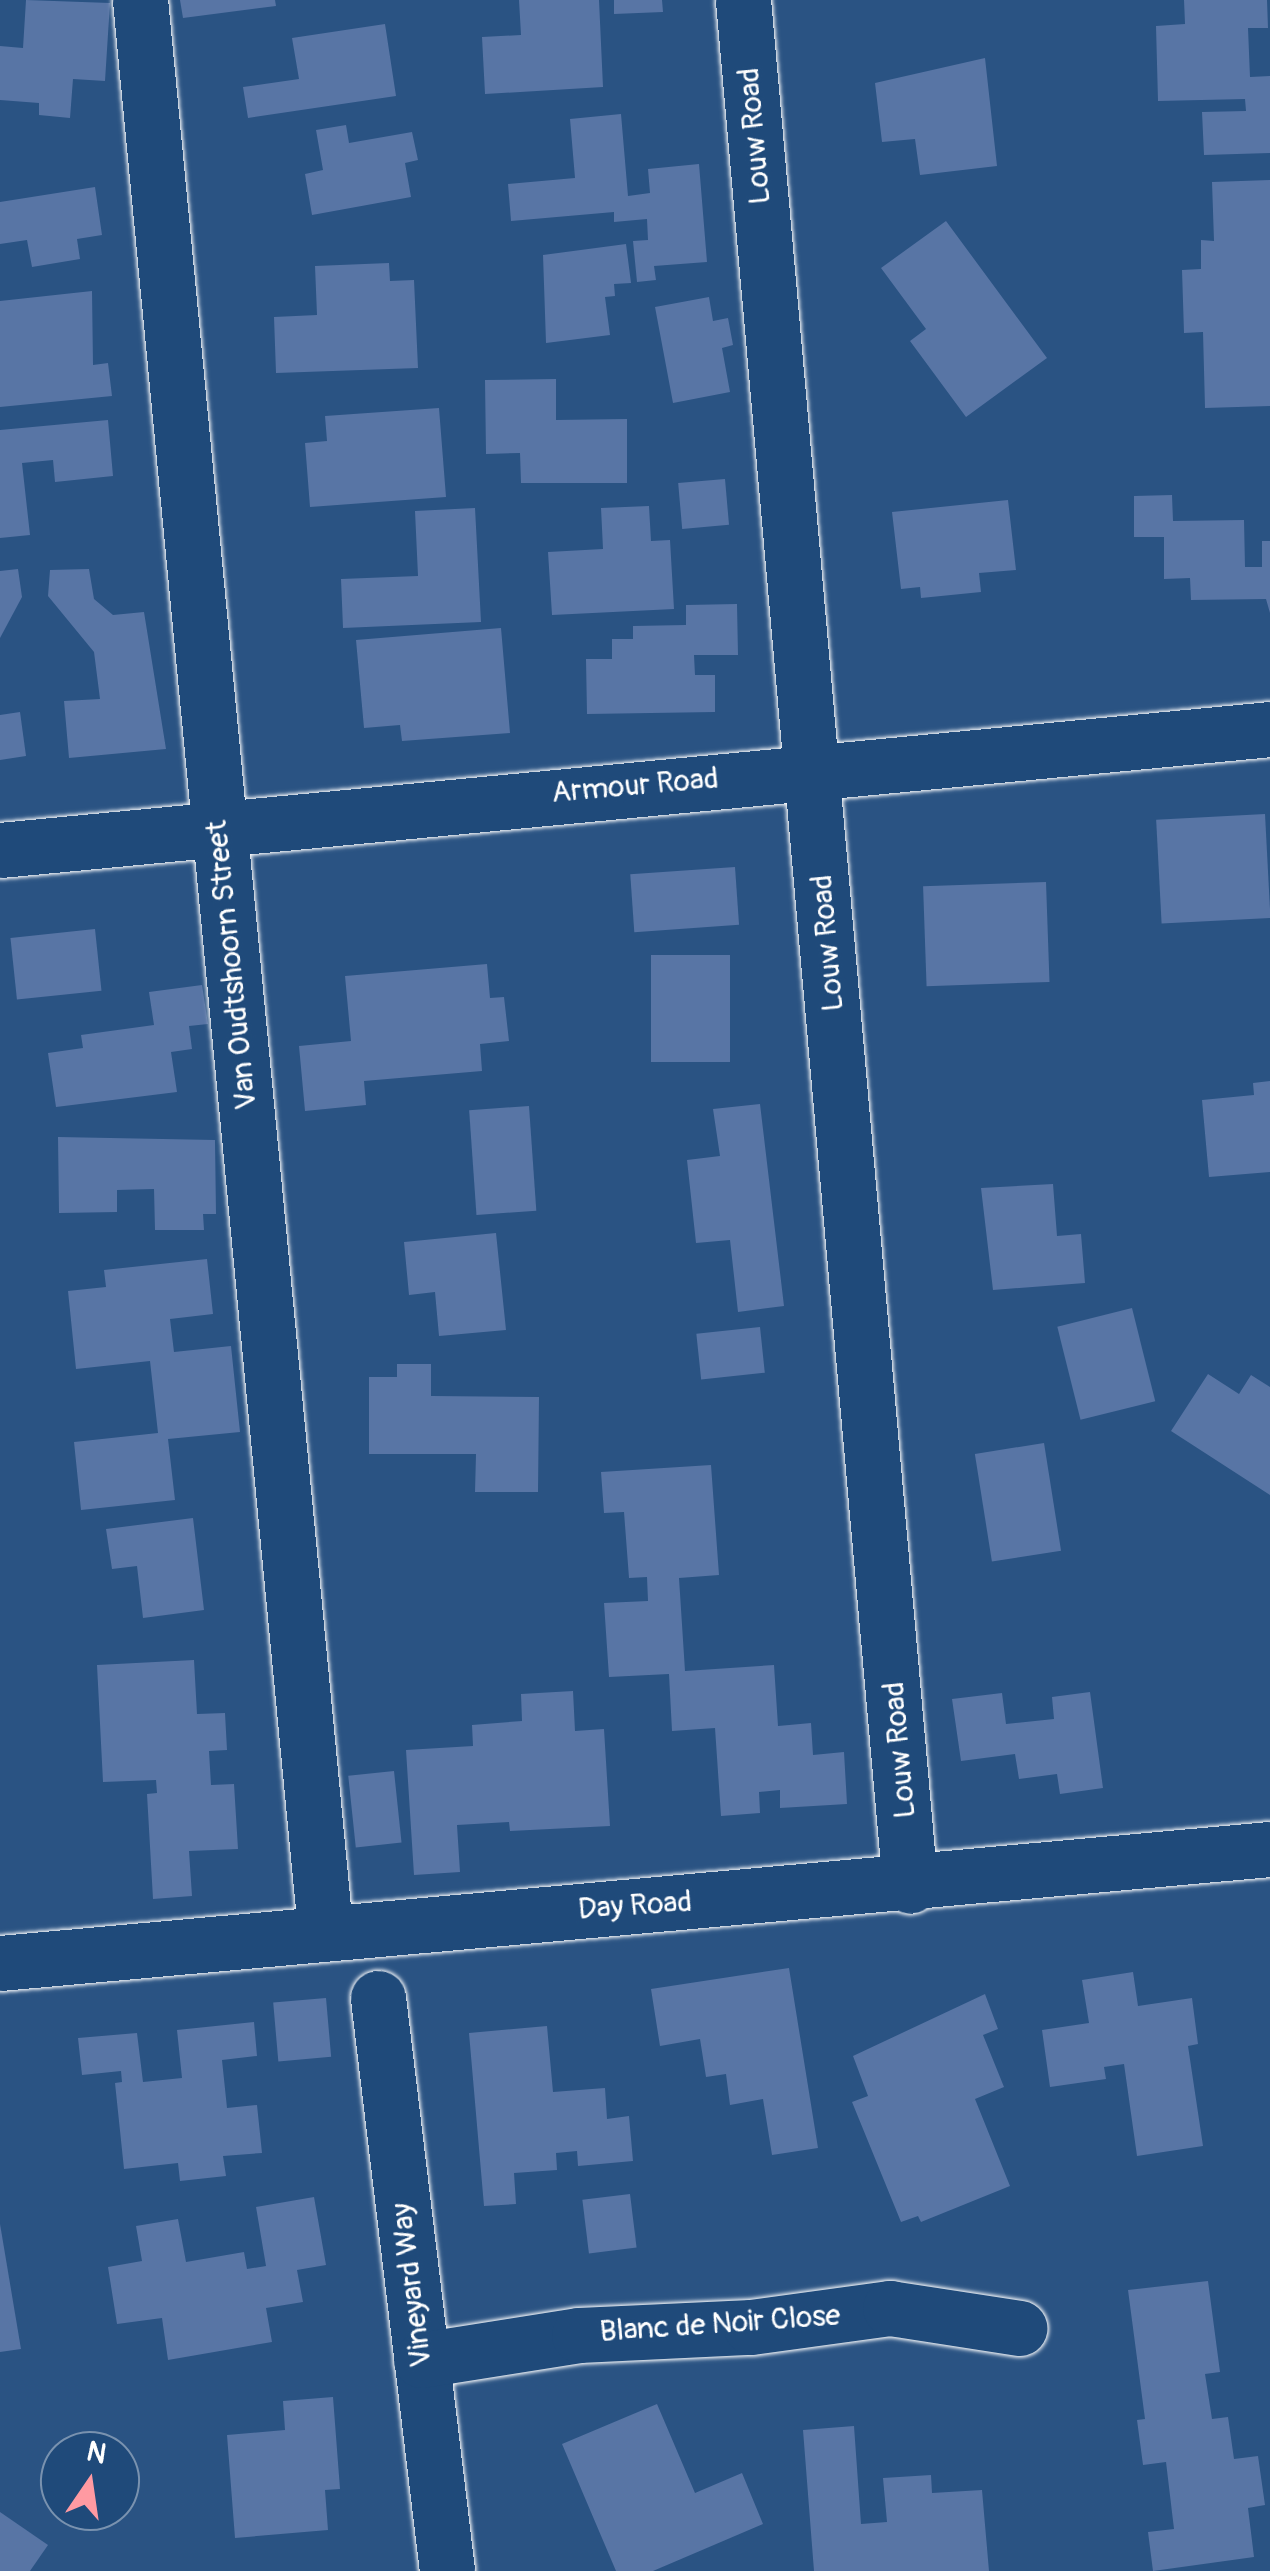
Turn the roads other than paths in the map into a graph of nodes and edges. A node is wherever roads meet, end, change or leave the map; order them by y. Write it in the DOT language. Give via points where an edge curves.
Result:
graph roads {
  1 [pos="140,0"];
  2 [pos="742,0"];
  3 [pos="1270,729"];
  4 [pos="812,770"];
  5 [pos="219,825"];
  6 [pos="0,850"];
  7 [pos="1270,1849"];
  8 [pos="910,1886"];
  9 [pos="326,1929"];
  10 [pos="0,1964"];
  11 [pos="378,1998"];
  12 [pos="1019,2328"];
  13 [pos="421,2360"];
  14 [pos="447,2571"];
  1 -- 5 [label="street, Van Oudtshoorn Street"];
  2 -- 4 [label="street, Louw Road"];
  3 -- 4 [label="street, Armour Road"];
  4 -- 5 [label="street, Armour Road"];
  4 -- 8 [label="street, Louw Road"];
  5 -- 6 [label="street, Armour Road"];
  5 -- 9 [label="street, Van Oudtshoorn Street"];
  7 -- 8 [label="street, Day Road"];
  8 -- 9 [label="street, Day Road"];
  9 -- 10 [label="street, Day Road"];
  11 -- 13 [label="street, Vineyard Way"];
  12 -- 13 [label="street, Blanc de Noir Close" via="890,2308 751,2326 579,2335"];
  13 -- 14 [label="street, Vineyard Way"];
}
